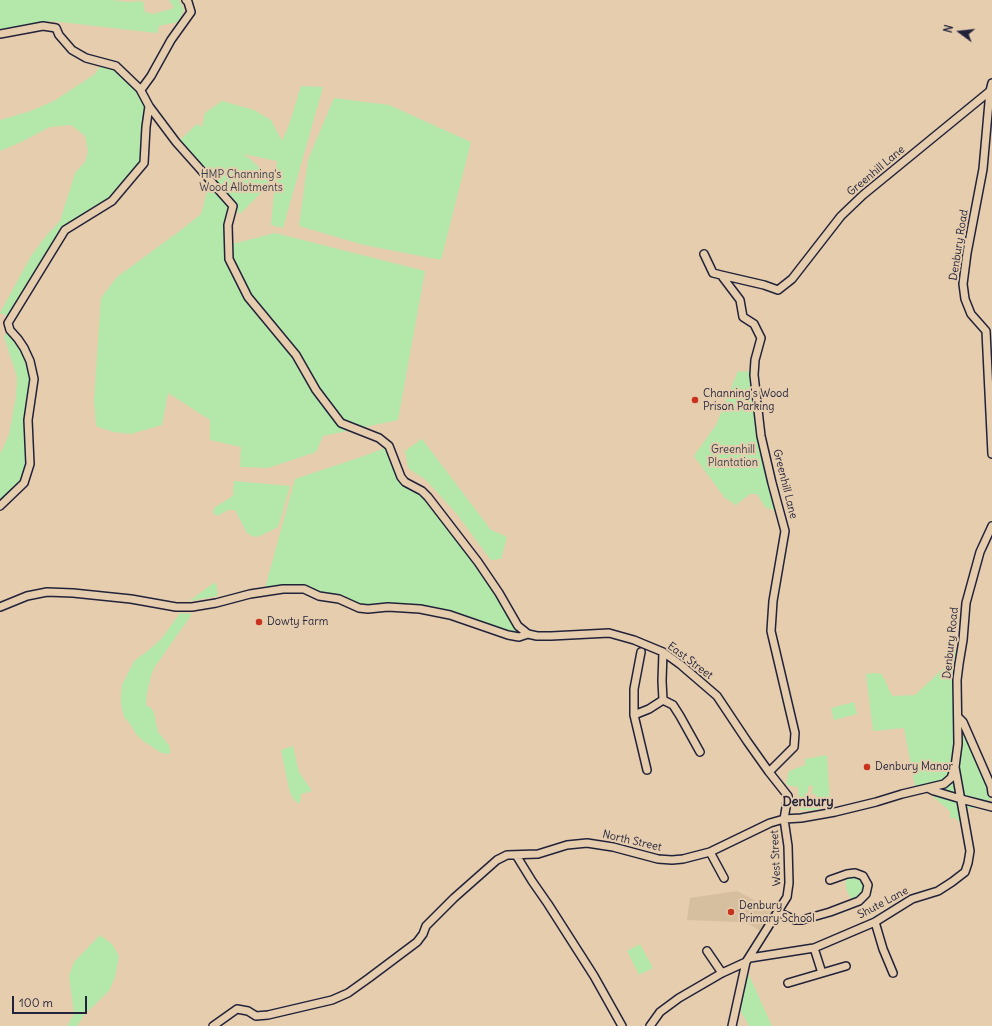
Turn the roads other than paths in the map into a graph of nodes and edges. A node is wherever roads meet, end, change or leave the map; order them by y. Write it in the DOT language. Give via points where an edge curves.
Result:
graph roads {
  1 [pos="186,0"];
  2 [pos="0,34"];
  3 [pos="992,83"];
  4 [pos="140,89"];
  5 [pos="990,91"];
  6 [pos="149,106"];
  7 [pos="160,120"];
  8 [pos="146,128"];
  9 [pos="704,254"];
  10 [pos="721,275"];
  11 [pos="992,454"];
  12 [pos="0,506"];
  13 [pos="992,526"];
  14 [pos="0,607"];
  15 [pos="528,634"];
  16 [pos="641,652"];
  17 [pos="663,652"];
  18 [pos="662,700"];
  19 [pos="634,715"];
  20 [pos="958,717"];
  21 [pos="700,752"];
  22 [pos="955,767"];
  23 [pos="647,770"];
  24 [pos="769,772"];
  25 [pos="928,788"];
  26 [pos="992,788"];
  27 [pos="961,799"];
  28 [pos="992,806"];
  29 [pos="788,819"];
  30 [pos="710,852"];
  31 [pos="516,855"];
  32 [pos="839,877"];
  33 [pos="724,878"];
  34 [pos="830,880"];
  35 [pos="842,885"];
  36 [pos="778,912"];
  37 [pos="875,922"];
  38 [pos="814,948"];
  39 [pos="707,950"];
  40 [pos="748,960"];
  41 [pos="846,966"];
  42 [pos="722,973"];
  43 [pos="822,973"];
  44 [pos="893,973"];
  45 [pos="788,983"];
  46 [pos="213,1026"];
  47 [pos="622,1026"];
  48 [pos="650,1026"];
  49 [pos="732,1026"];
  1 -- 4 [label="street" via="191,12"];
  2 -- 4 [label="street" via="43,26 56,28 72,50 86,58 116,66"];
  3 -- 5 [label="street, Denbury Road"];
  4 -- 6 [label="street"];
  5 -- 10 [label="street, Greenhill Lane" via="863,195 841,216 792,279 778,290"];
  5 -- 11 [label="street, Denbury Road" via="983,169 963,284 971,314 986,331"];
  6 -- 7 [label="street"];
  6 -- 8 [label="street"];
  7 -- 8 [label="street"];
  7 -- 15 [label="street" via="176,142 233,206 228,226 229,259 248,297 296,355 316,390 341,423 379,438 389,446 405,482 428,497 478,562 518,626"];
  8 -- 12 [label="street" via="144,163 112,201 65,230 8,323 10,330 24,348 34,379 28,420 30,464 24,483"];
  9 -- 10 [label="street, Greenhill Lane" via="713,273"];
  10 -- 24 [label="street, Greenhill Lane" via="740,300 743,317 754,324 761,338 754,375 761,436 785,531 773,601 771,631 796,733 794,747"];
  13 -- 20 [label="street, Denbury Road" via="980,552 966,603 959,664"];
  14 -- 15 [label="street, East Street" via="27,596 47,592 192,607 250,594 304,589 359,608 388,606 420,609 450,615 508,635 519,637"];
  15 -- 17 [label="street, East Street" via="551,636 609,633"];
  16 -- 19 [label="street" via="634,688"];
  17 -- 18 [label="street"];
  17 -- 24 [label="street, East Street" via="717,696"];
  18 -- 19 [label="street" via="649,710"];
  18 -- 21 [label="street" via="673,705"];
  19 -- 23 [label="street"];
  20 -- 22 [label="street, Denbury Road"];
  20 -- 26 [label="street" via="963,722"];
  22 -- 25 [label="street, North Street" via="951,778 944,784"];
  22 -- 27 [label="street, Shute Lane"];
  24 -- 29 [label="street, East Street" via="788,796"];
  25 -- 27 [label="street"];
  25 -- 29 [label="street, North Street" via="835,812"];
  27 -- 28 [label="street"];
  27 -- 37 [label="street, Shute Lane" via="970,851 965,872 938,891 912,899"];
  29 -- 30 [label="street, North Street" via="770,823"];
  29 -- 36 [label="street, West Street" via="789,883 787,898"];
  30 -- 31 [label="street, North Street" via="683,859 658,859 587,843 567,845 538,854"];
  30 -- 33 [label="street"];
  31 -- 46 [label="street, North Street" via="507,855 497,860 426,926 417,942 348,993 332,1000 268,1015 256,1016 237,1009"];
  31 -- 47 [label="street" via="594,976"];
  32 -- 34 [label="street"];
  32 -- 35 [label="street"];
  32 -- 36 [label="street" via="855,873 863,876 868,885 866,894 859,901 802,920 794,920"];
  36 -- 40 [label="street, West Street"];
  37 -- 38 [label="street, Shute Lane"];
  37 -- 44 [label="street"];
  38 -- 40 [label="street, Shute Lane"];
  38 -- 43 [label="street"];
  39 -- 42 [label="street"];
  40 -- 42 [label="street, Shute Lane"];
  40 -- 49 [label="street, West Street"];
  41 -- 43 [label="street"];
  42 -- 48 [label="street, Shute Lane" via="679,998 660,1012"];
  43 -- 45 [label="street"];
}
